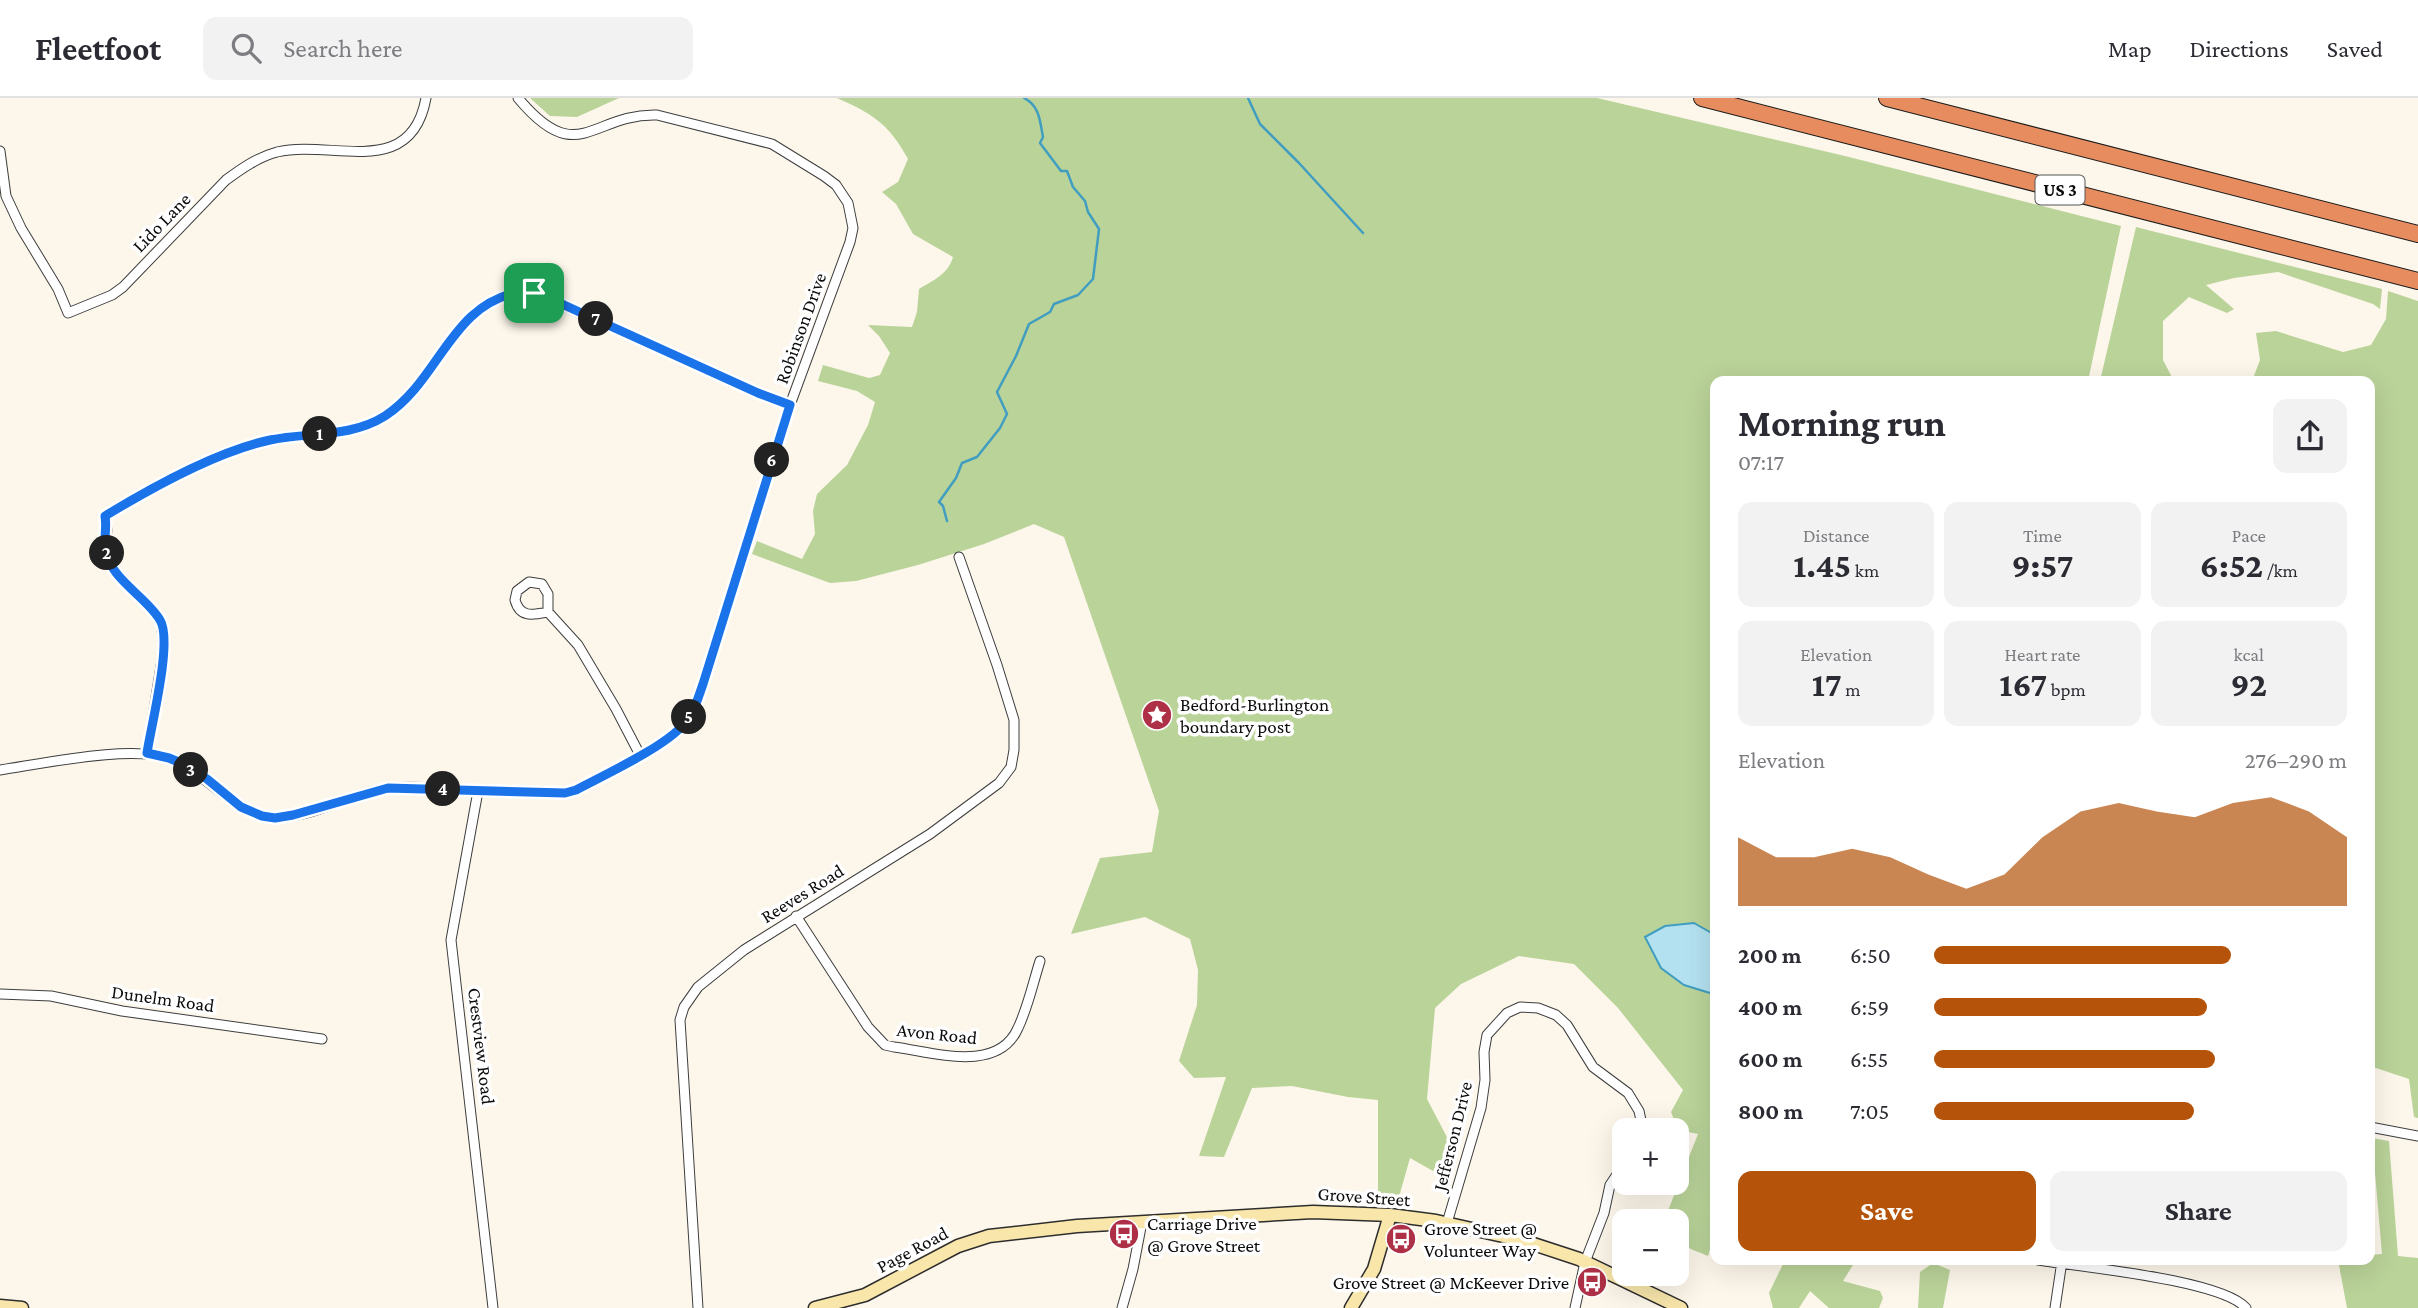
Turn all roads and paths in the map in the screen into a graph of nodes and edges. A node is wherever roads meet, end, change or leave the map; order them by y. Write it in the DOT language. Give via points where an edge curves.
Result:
graph roads {
  1 [pos="426,98"];
  2 [pos="518,98"];
  3 [pos="1702,98"];
  4 [pos="1887,98"];
  5 [pos="0,151"];
  6 [pos="2418,234"];
  7 [pos="2418,281"];
  8 [pos="790,405"];
  9 [pos="960,557"];
  10 [pos="548,612"];
  11 [pos="147,753"];
  12 [pos="640,755"];
  13 [pos="0,770"];
  14 [pos="478,791"];
  15 [pos="796,916"];
  16 [pos="1041,961"];
  17 [pos="0,994"];
  18 [pos="322,1039"];
  19 [pos="1640,1118"];
  20 [pos="2375,1128"];
  21 [pos="2418,1136"];
  22 [pos="1612,1182"];
  23 [pos="1390,1215"];
  24 [pos="1142,1222"];
  25 [pos="1447,1223"];
  26 [pos="1029,1231"];
  27 [pos="1585,1262"];
  28 [pos="2061,1265"];
  29 [pos="2079,1265"];
  30 [pos="0,1306"];
  31 [pos="22,1308"];
  32 [pos="493,1308"];
  33 [pos="698,1308"];
  34 [pos="815,1308"];
  35 [pos="1122,1308"];
  36 [pos="1351,1308"];
  37 [pos="1575,1308"];
  38 [pos="1681,1308"];
  39 [pos="2054,1308"];
  40 [pos="2246,1308"];
  1 -- 5 [label="street, Lido Lane" via="410,133 388,149 350,153 290,150 243,167 122,287 68,313 6,196"];
  2 -- 8 [label="street, Robinson Drive" via="547,127 573,135 641,114 772,144 836,186 852,213 850,242"];
  3 -- 7 [label="highway, US 3"];
  4 -- 6 [label="highway, US 3"];
  8 -- 11 [label="street" via="534,293 519,292 490,302 469,316 412,393 372,423 254,445 183,473 105,516 110,565 161,621 164,636"];
  8 -- 12 [label="street, Robinson Drive" via="693,710 677,732"];
  9 -- 15 [label="street, Reeves Road" via="1014,720 1011,767 999,783 930,834"];
  10 -- 10 [label="street" via="521,612 515,600 517,591 529,582 542,584 548,594"];
  10 -- 12 [label="street" via="578,645"];
  11 -- 13 [label="street, Robinson Drive"];
  11 -- 14 [label="street, Robinson Drive" via="181,763 241,807 275,818 388,788"];
  12 -- 14 [label="street, Robinson Drive" via="565,793"];
  14 -- 32 [label="street, Crestview Road" via="451,940"];
  15 -- 16 [label="street, Avon Road" via="868,1027 885,1045 894,1047 975,1058 992,1054 1018,1030"];
  15 -- 33 [label="street, Reeves Road" via="707,979 691,996 680,1020"];
  17 -- 18 [label="street, Dunelm Road" via="51,996 122,1011"];
  19 -- 25 [label="street, Jefferson Drive" via="1628,1093 1593,1067 1556,1015 1520,1007 1507,1013 1488,1035 1481,1108"];
  20 -- 21 [label="street"];
  22 -- 27 [label="street"];
  23 -- 24 [label="main road, Grove Street" via="1313,1212"];
  23 -- 25 [label="main road, Grove Street"];
  23 -- 36 [label="main road" via="1374,1269"];
  24 -- 26 [label="main road, Grove Street"];
  24 -- 35 [label="street"];
  25 -- 27 [label="main road, Grove Street" via="1521,1240"];
  26 -- 34 [label="main road, Page Road" via="971,1241 873,1292"];
  27 -- 37 [label="street"];
  27 -- 38 [label="main road, Grove Street"];
  28 -- 39 [label="street"];
  29 -- 40 [label="street" via="2200,1286 2227,1294"];
  30 -- 31 [label="main road"];
}
